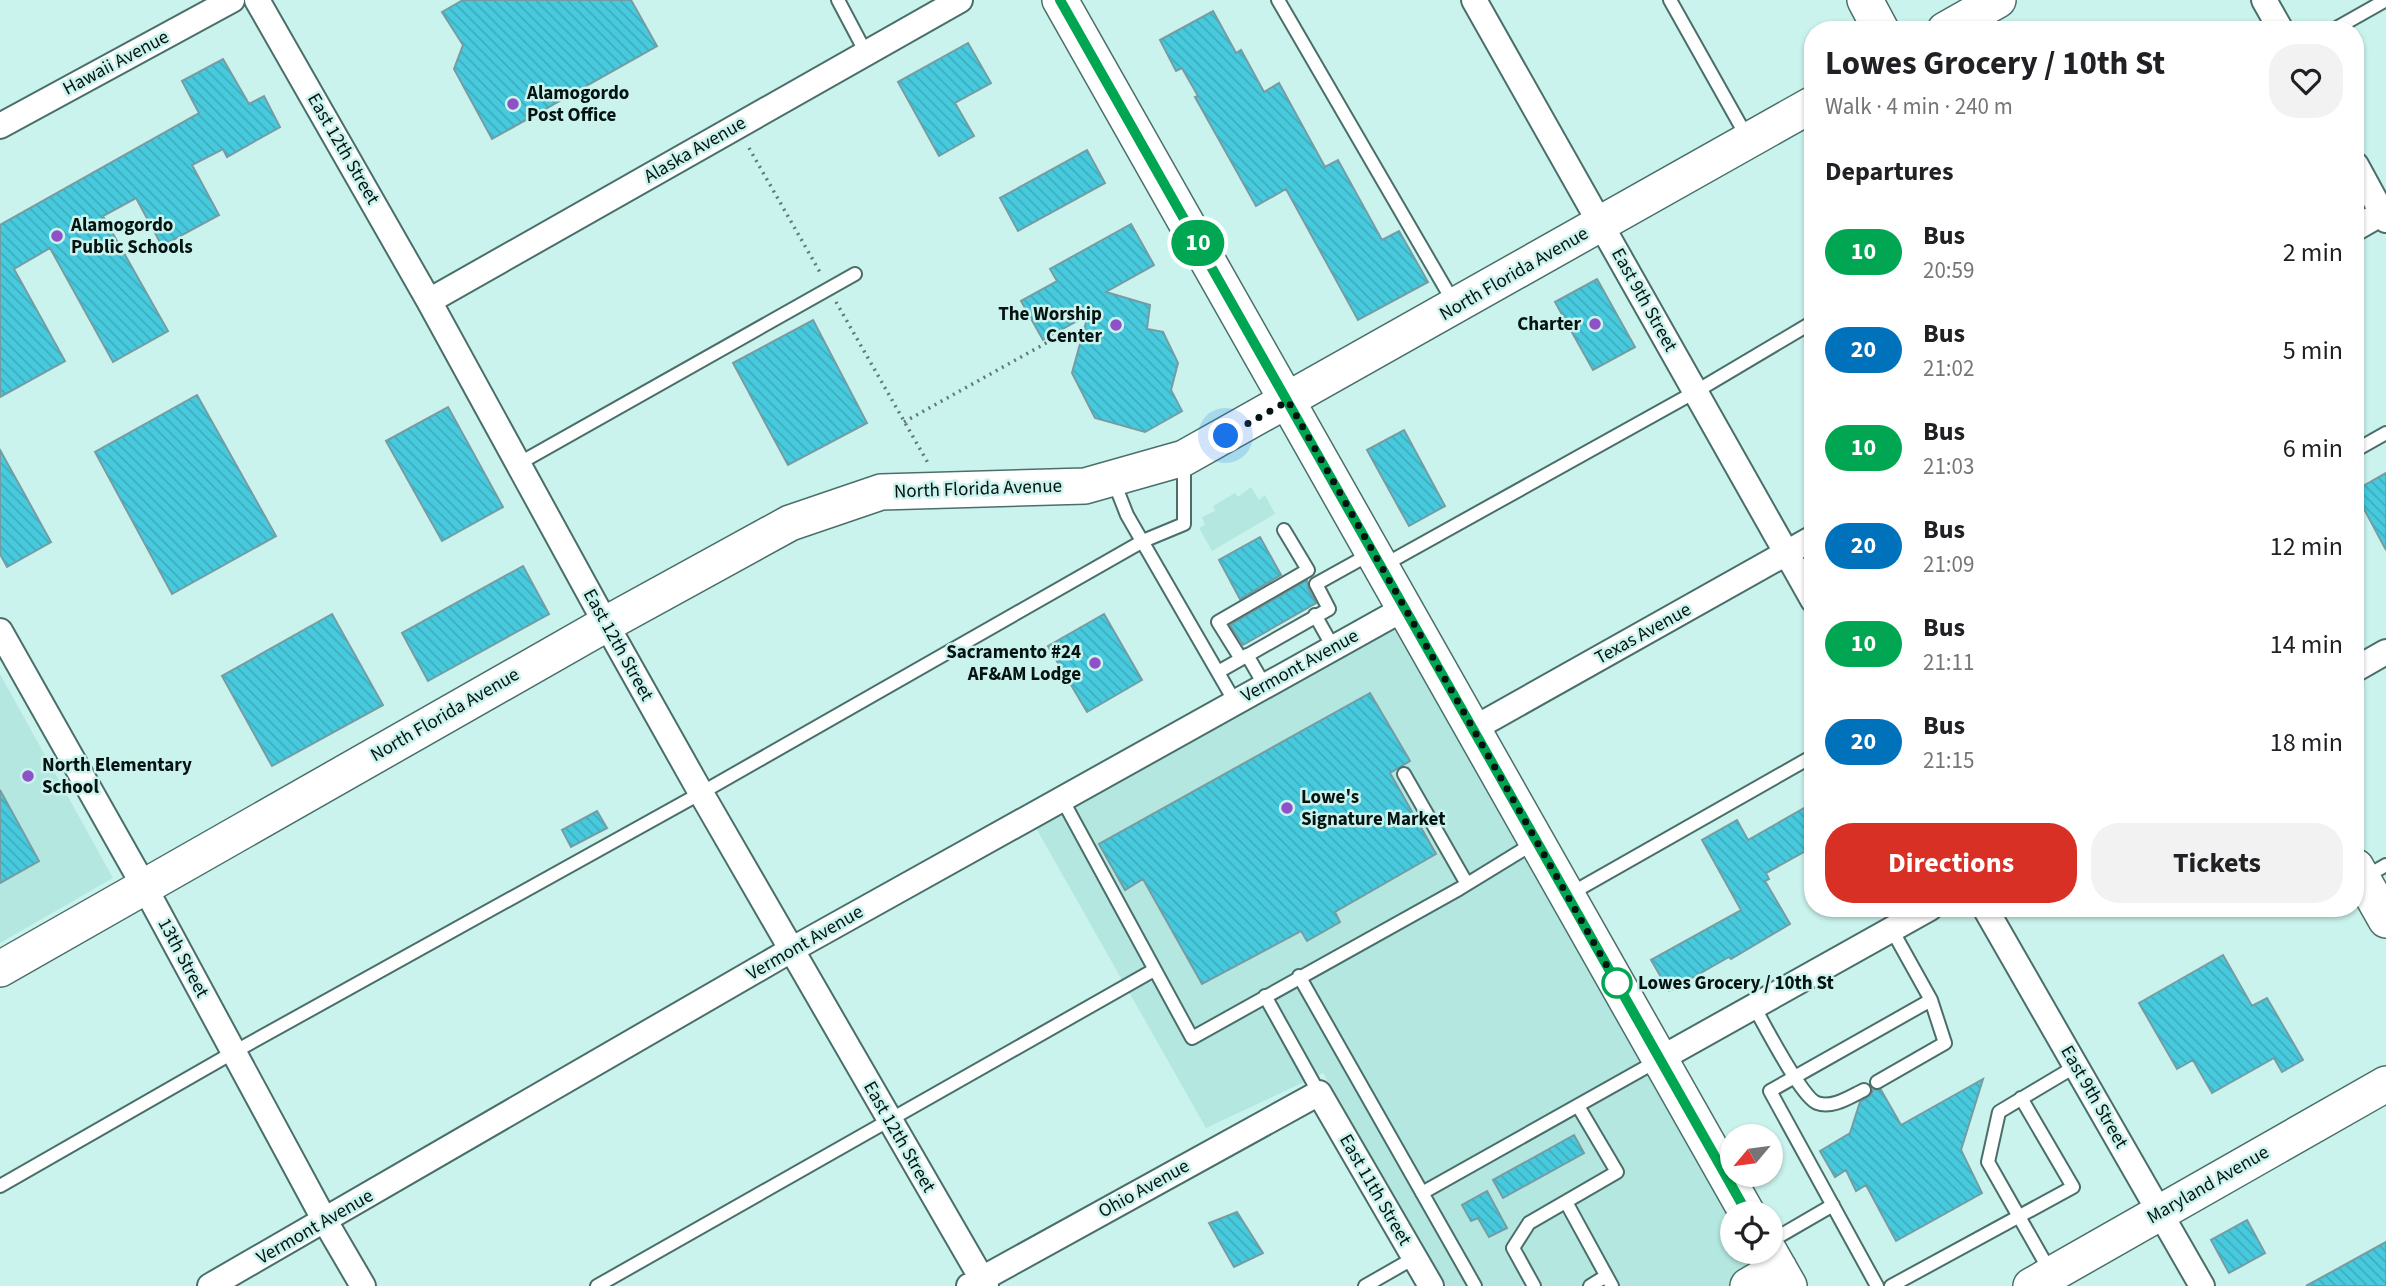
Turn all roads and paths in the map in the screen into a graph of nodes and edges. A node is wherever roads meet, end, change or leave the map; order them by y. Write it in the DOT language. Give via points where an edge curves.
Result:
graph roads {
  1 [pos="232,0"];
  2 [pos="257,0"];
  3 [pos="838,0"];
  4 [pos="960,0"];
  5 [pos="1060,0"];
  6 [pos="1278,0"];
  7 [pos="1474,0"];
  8 [pos="1670,0"];
  9 [pos="1865,0"];
  10 [pos="1997,0"];
  11 [pos="2264,0"];
  12 [pos="2386,0"];
  13 [pos="1876,21"];
  14 [pos="1961,21"];
  15 [pos="2276,21"];
  16 [pos="2349,21"];
  17 [pos="866,53"];
  18 [pos="1804,109"];
  19 [pos="0,125"];
  20 [pos="1749,141"];
  21 [pos="749,148"];
  22 [pos="2364,179"];
  23 [pos="2385,215"];
  24 [pos="1601,224"];
  25 [pos="2364,224"];
  26 [pos="855,274"];
  27 [pos="829,289"];
  28 [pos="429,301"];
  29 [pos="1456,306"];
  30 [pos="1804,327"];
  31 [pos="1048,342"];
  32 [pos="1695,392"];
  33 [pos="1288,401"];
  34 [pos="904,422"];
  35 [pos="2386,433"];
  36 [pos="2364,445"];
  37 [pos="1184,458"];
  38 [pos="518,464"];
  39 [pos="930,467"];
  40 [pos="1112,478"];
  41 [pos="1284,530"];
  42 [pos="1143,541"];
  43 [pos="1804,543"];
  44 [pos="1787,553"];
  45 [pos="1377,559"];
  46 [pos="1308,570"];
  47 [pos="1316,584"];
  48 [pos="1804,584"];
  49 [pos="1405,607"];
  50 [pos="1305,617"];
  51 [pos="1218,622"];
  52 [pos="606,624"];
  53 [pos="0,631"];
  54 [pos="1196,634"];
  55 [pos="1333,647"];
  56 [pos="2386,652"];
  57 [pos="1244,657"];
  58 [pos="2364,664"];
  59 [pos="1217,672"];
  60 [pos="1265,685"];
  61 [pos="1235,702"];
  62 [pos="1473,729"];
  63 [pos="1804,761"];
  64 [pos="1404,774"];
  65 [pos="701,793"];
  66 [pos="1062,799"];
  67 [pos="1537,841"];
  68 [pos="2368,870"];
  69 [pos="1467,884"];
  70 [pos="144,886"];
  71 [pos="1568,896"];
  72 [pos="1914,917"];
  73 [pos="1991,917"];
  74 [pos="2386,920"];
  75 [pos="1892,930"];
  76 [pos="791,950"];
  77 [pos="0,969"];
  78 [pos="1154,970"];
  79 [pos="1299,976"];
  80 [pos="1265,996"];
  81 [pos="1930,1000"];
  82 [pos="1754,1007"];
  83 [pos="234,1052"];
  84 [pos="1660,1059"];
  85 [pos="2077,1066"];
  86 [pos="1795,1077"];
  87 [pos="1877,1082"];
  88 [pos="2386,1084"];
  89 [pos="1864,1090"];
  90 [pos="1319,1093"];
  91 [pos="2021,1098"];
  92 [pos="1578,1106"];
  93 [pos="890,1121"];
  94 [pos="0,1186"];
  95 [pos="1422,1193"];
  96 [pos="1740,1201"];
  97 [pos="1566,1202"];
  98 [pos="1833,1205"];
  99 [pos="2160,1213"];
  100 [pos="2019,1216"];
  101 [pos="325,1222"];
  102 [pos="1783,1256"];
  103 [pos="1415,1258"];
  104 [pos="1775,1264"];
  105 [pos="2041,1280"];
  106 [pos="1609,1281"];
  107 [pos="979,1284"];
  108 [pos="210,1286"];
  109 [pos="363,1286"];
  110 [pos="597,1286"];
  111 [pos="1365,1286"];
  112 [pos="1431,1286"];
  113 [pos="1475,1286"];
  114 [pos="1534,1286"];
  115 [pos="1590,1286"];
  116 [pos="1748,1286"];
  117 [pos="1877,1286"];
  118 [pos="1891,1286"];
  119 [pos="2202,1286"];
  1 -- 19 [label="street, Hawaii Avenue"];
  2 -- 28 [label="street, East 12th Street"];
  3 -- 17 [label="lane"];
  4 -- 17 [label="street, Alaska Avenue"];
  5 -- 33 [label="main road"];
  6 -- 29 [label="lane"];
  7 -- 24 [label="street, East 9th Street"];
  8 -- 20 [label="lane"];
  9 -- 13 [label="main road"];
  10 -- 14 [label="main road"];
  11 -- 15 [label="street"];
  12 -- 16 [label="lane"];
  17 -- 28 [label="street, Alaska Avenue"];
  18 -- 20 [label="main road, North Florida Avenue"];
  20 -- 24 [label="main road, North Florida Avenue"];
  21 -- 27 [label="path"];
  22 -- 23 [label="street"];
  23 -- 25 [label="street"];
  24 -- 29 [label="main road, North Florida Avenue"];
  24 -- 32 [label="street, East 9th Street"];
  26 -- 27 [label="lane"];
  27 -- 34 [label="path"];
  27 -- 38 [label="lane"];
  28 -- 38 [label="street, East 12th Street"];
  29 -- 33 [label="main road, North Florida Avenue"];
  30 -- 32 [label="lane"];
  31 -- 34 [label="path"];
  32 -- 44 [label="street, East 9th Street"];
  32 -- 45 [label="lane"];
  33 -- 37 [label="main road, North Florida Avenue"];
  33 -- 45 [label="main road"];
  34 -- 39 [label="path"];
  35 -- 36 [label="lane"];
  37 -- 40 [label="main road, North Florida Avenue"];
  37 -- 42 [label="lane" via="1184,524"];
  38 -- 52 [label="street, East 12th Street"];
  40 -- 42 [label="lane"];
  40 -- 52 [label="main road, North Florida Avenue" via="1085,486 881,492 790,523"];
  41 -- 46 [label="lane"];
  42 -- 54 [label="lane"];
  42 -- 65 [label="lane"];
  43 -- 44 [label="street, Texas Avenue"];
  44 -- 48 [label="street, East 9th Street"];
  44 -- 62 [label="street, Texas Avenue"];
  45 -- 47 [label="lane"];
  45 -- 49 [label="main road"];
  46 -- 47 [label="lane"];
  46 -- 51 [label="lane" via="1264,601"];
  47 -- 50 [label="lane" via="1329,609"];
  49 -- 55 [label="street, Vermont Avenue"];
  49 -- 62 [label="main road"];
  50 -- 55 [label="lane"];
  50 -- 57 [label="lane" via="1259,642"];
  51 -- 54 [label="lane"];
  51 -- 57 [label="lane"];
  52 -- 65 [label="street, East 12th Street"];
  52 -- 70 [label="main road, North Florida Avenue"];
  53 -- 70 [label="street, 13th Street"];
  54 -- 59 [label="lane"];
  55 -- 60 [label="street, Vermont Avenue"];
  56 -- 58 [label="street"];
  57 -- 59 [label="lane"];
  57 -- 60 [label="lane"];
  59 -- 61 [label="lane"];
  60 -- 61 [label="street, Vermont Avenue"];
  61 -- 66 [label="street, Vermont Avenue"];
  62 -- 67 [label="main road"];
  63 -- 71 [label="lane"];
  64 -- 69 [label="lane"];
  65 -- 76 [label="street, East 12th Street"];
  65 -- 83 [label="lane"];
  66 -- 76 [label="street, Vermont Avenue"];
  66 -- 78 [label="lane"];
  67 -- 69 [label="lane"];
  67 -- 71 [label="main road"];
  68 -- 74 [label="main road"];
  69 -- 79 [label="lane"];
  70 -- 77 [label="main road, North Florida Avenue"];
  70 -- 83 [label="street, 13th Street"];
  71 -- 84 [label="main road"];
  72 -- 75 [label="street"];
  73 -- 85 [label="street, East 9th Street"];
  75 -- 81 [label="lane"];
  75 -- 82 [label="street"];
  76 -- 93 [label="street, East 12th Street"];
  76 -- 101 [label="street, Vermont Avenue"];
  78 -- 80 [label="lane" via="1192,1038"];
  78 -- 93 [label="lane"];
  79 -- 80 [label="lane"];
  79 -- 95 [label="lane"];
  80 -- 90 [label="lane"];
  81 -- 86 [label="lane"];
  81 -- 87 [label="lane" via="1945,1043"];
  82 -- 84 [label="street"];
  82 -- 86 [label="lane"];
  83 -- 94 [label="lane"];
  83 -- 101 [label="street, 13th Street"];
  84 -- 92 [label="lane"];
  84 -- 96 [label="main road"];
  85 -- 91 [label="lane"];
  85 -- 99 [label="street, East 9th Street"];
  86 -- 89 [label="lane" via="1817,1103 1833,1104"];
  86 -- 98 [label="lane" via="1770,1091"];
  88 -- 99 [label="main road, Maryland Avenue"];
  90 -- 103 [label="street, East 11th Street"];
  90 -- 107 [label="street, Ohio Avenue"];
  91 -- 100 [label="lane" via="1999,1112 1988,1162"];
  91 -- 100 [label="lane" via="2073,1186"];
  92 -- 95 [label="lane"];
  92 -- 97 [label="lane" via="1617,1172"];
  93 -- 107 [label="street, East 12th Street"];
  93 -- 110 [label="lane"];
  95 -- 113 [label="lane"];
  97 -- 106 [label="lane"];
  97 -- 114 [label="lane" via="1529,1223 1513,1248"];
  98 -- 102 [label="lane"];
  98 -- 117 [label="lane"];
  99 -- 105 [label="main road, Maryland Avenue"];
  99 -- 119 [label="street, East 9th Street"];
  100 -- 105 [label="lane"];
  100 -- 118 [label="lane"];
  101 -- 108 [label="street, Vermont Avenue"];
  101 -- 109 [label="street, 13th Street"];
  103 -- 111 [label="lane"];
  103 -- 112 [label="street, East 11th Street"];
  104 -- 116 [label="main road"];
  106 -- 115 [label="lane"];
}
